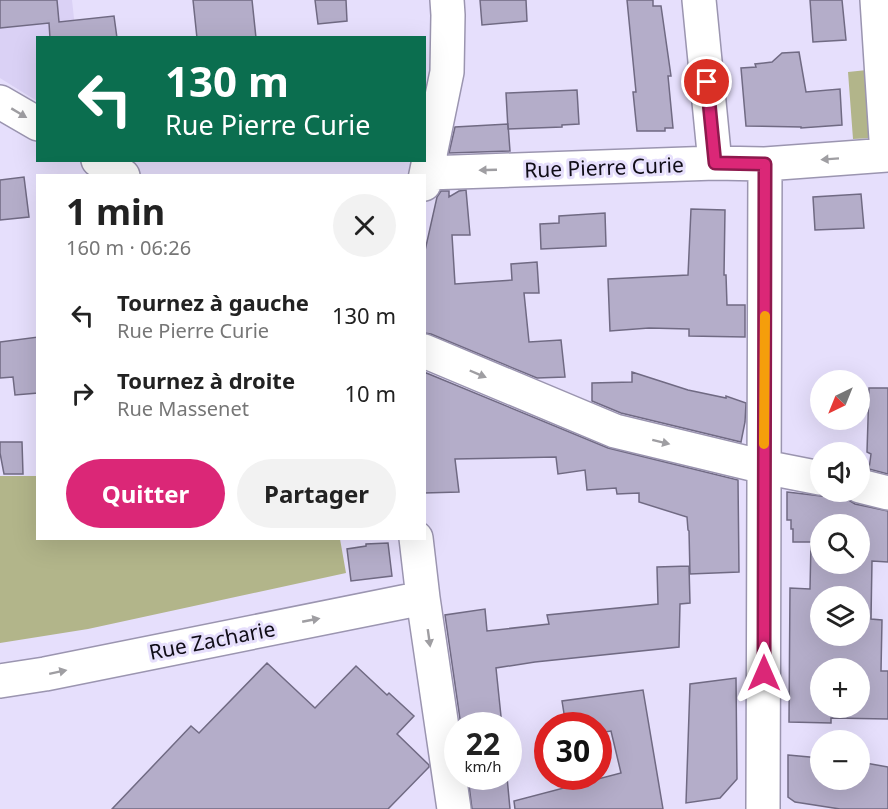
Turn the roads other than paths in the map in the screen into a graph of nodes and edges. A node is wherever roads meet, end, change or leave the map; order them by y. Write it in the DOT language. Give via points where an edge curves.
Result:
graph roads {
  1 [pos="447,0"];
  2 [pos="699,0"];
  3 [pos="877,0"];
  4 [pos="0,102"];
  5 [pos="36,123"];
  6 [pos="888,155"];
  7 [pos="101,162"];
  8 [pos="715,163"];
  9 [pos="765,164"];
  10 [pos="120,174"];
  11 [pos="426,178"];
  12 [pos="426,352"];
  13 [pos="764,467"];
  14 [pos="810,476"];
  15 [pos="870,488"];
  16 [pos="888,493"];
  17 [pos="416,540"];
  18 [pos="423,598"];
  19 [pos="0,681"];
  20 [pos="454,809"];
  21 [pos="763,809"];
  1 -- 11 [label="street" via="447,72"];
  2 -- 8 [label="street"];
  3 -- 6 [label="street"];
  4 -- 5 [label="street, one-way"];
  6 -- 9 [label="street, Rue Pierre Curie, one-way"];
  7 -- 10 [label="street"];
  8 -- 9 [label="street, Rue Pierre Curie"];
  8 -- 11 [label="street, Rue Pierre Curie, one-way"];
  9 -- 13 [label="street"];
  12 -- 13 [label="street, one-way" via="615,431"];
  13 -- 14 [label="street"];
  13 -- 21 [label="street"];
  15 -- 16 [label="street"];
  17 -- 18 [label="street"];
  19 -- 18 [label="street, Rue Zacharie, one-way"];
  18 -- 20 [label="street, one-way"];
}
